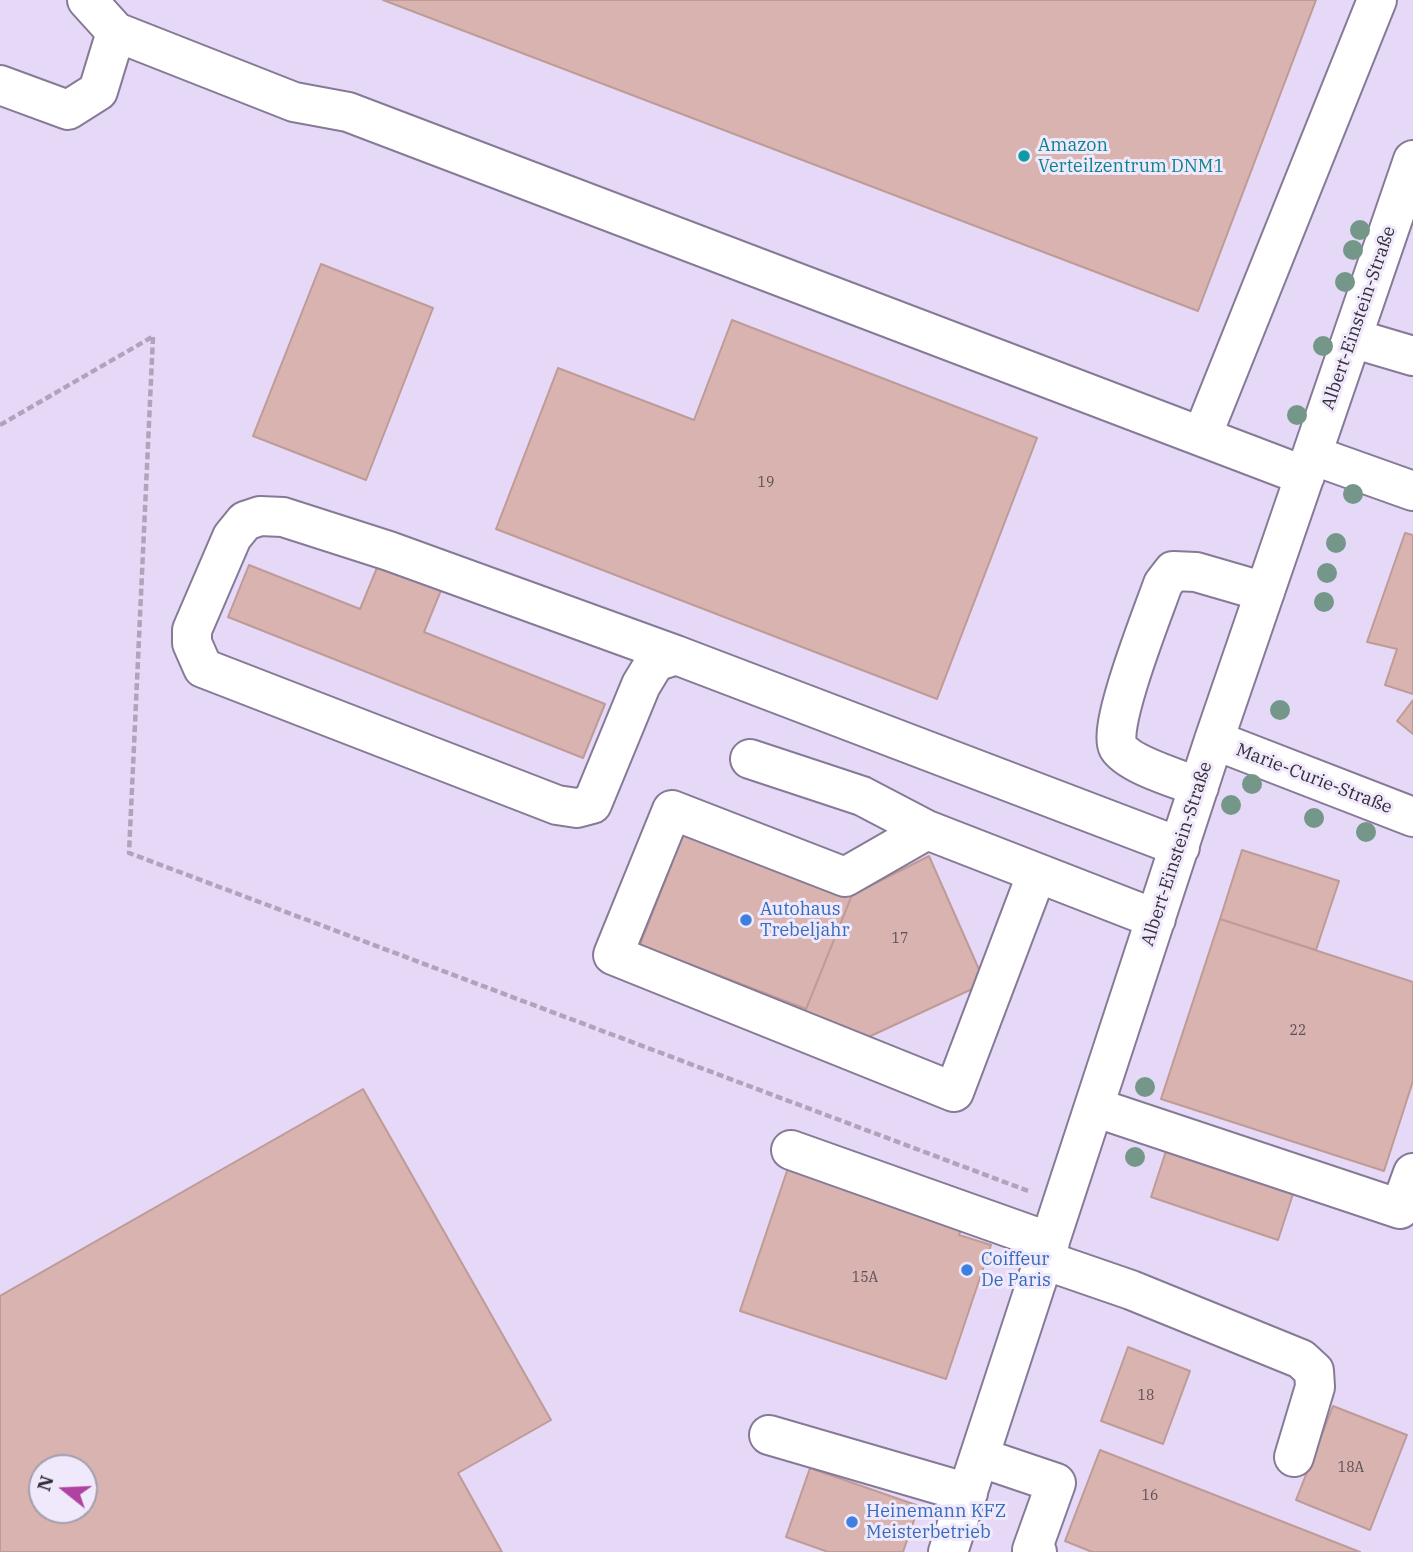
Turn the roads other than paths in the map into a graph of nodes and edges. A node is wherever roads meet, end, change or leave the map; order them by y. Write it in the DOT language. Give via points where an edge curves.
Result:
graph roads {
  1 [pos="86,0"];
  2 [pos="1377,0"];
  3 [pos="116,32"];
  4 [pos="1,87"];
  5 [pos="1413,160"];
  6 [pos="1352,338"];
  7 [pos="1413,356"];
  8 [pos="1202,436"];
  9 [pos="1309,465"];
  10 [pos="1413,491"];
  11 [pos="1265,592"];
  12 [pos="676,655"];
  13 [pos="1214,740"];
  14 [pos="750,759"];
  15 [pos="1199,787"];
  16 [pos="1413,817"];
  17 [pos="927,830"];
  18 [pos="1180,846"];
  19 [pos="1037,873"];
  20 [pos="1156,919"];
  21 [pos="1094,1107"];
  22 [pos="792,1150"];
  23 [pos="1413,1173"];
  24 [pos="1047,1251"];
  25 [pos="769,1435"];
  26 [pos="979,1457"];
  27 [pos="1294,1457"];
  28 [pos="968,1493"];
  29 [pos="948,1552"];
  30 [pos="1037,1552"];
  1 -- 3 [label="street"];
  2 -- 8 [label="street"];
  3 -- 4 [label="street" via="98,91 68,110"];
  3 -- 8 [label="street" via="294,102 348,112"];
  5 -- 6 [label="street, Albert-Einstein-Straße"];
  6 -- 7 [label="street"];
  6 -- 9 [label="street, Albert-Einstein-Straße"];
  8 -- 9 [label="street"];
  9 -- 10 [label="street"];
  9 -- 11 [label="street, Albert-Einstein-Straße"];
  11 -- 13 [label="street, Albert-Einstein-Straße"];
  11 -- 15 [label="street" via="1196,572 1173,571 1163,584 1123,699 1115,736 1119,748 1145,766"];
  12 -- 12 [label="street" via="654,662 592,804 577,808 557,805 203,668 192,643 192,630 232,537 245,522 260,516 283,517"];
  12 -- 18 [label="street"];
  13 -- 15 [label="street, Albert-Einstein-Straße"];
  13 -- 16 [label="street, Marie-Curie-Straße"];
  14 -- 17 [label="street" via="862,796"];
  15 -- 18 [label="street, Albert-Einstein-Straße"];
  17 -- 19 [label="street"];
  17 -- 19 [label="street" via="845,877 672,810 613,955 954,1092"];
  18 -- 20 [label="street, Albert-Einstein-Straße"];
  19 -- 20 [label="street"];
  20 -- 21 [label="street, Albert-Einstein-Straße"];
  21 -- 23 [label="street" via="1400,1209"];
  21 -- 24 [label="street, Albert-Einstein-Straße"];
  22 -- 24 [label="street"];
  24 -- 26 [label="street, Albert-Einstein-Straße"];
  24 -- 27 [label="street" via="1301,1359 1314,1371 1315,1387"];
  25 -- 28 [label="street"];
  26 -- 28 [label="street, Albert-Einstein-Straße"];
  26 -- 30 [label="street" via="1056,1483 1032,1550"];
  28 -- 29 [label="street, Albert-Einstein-Straße"];
}
